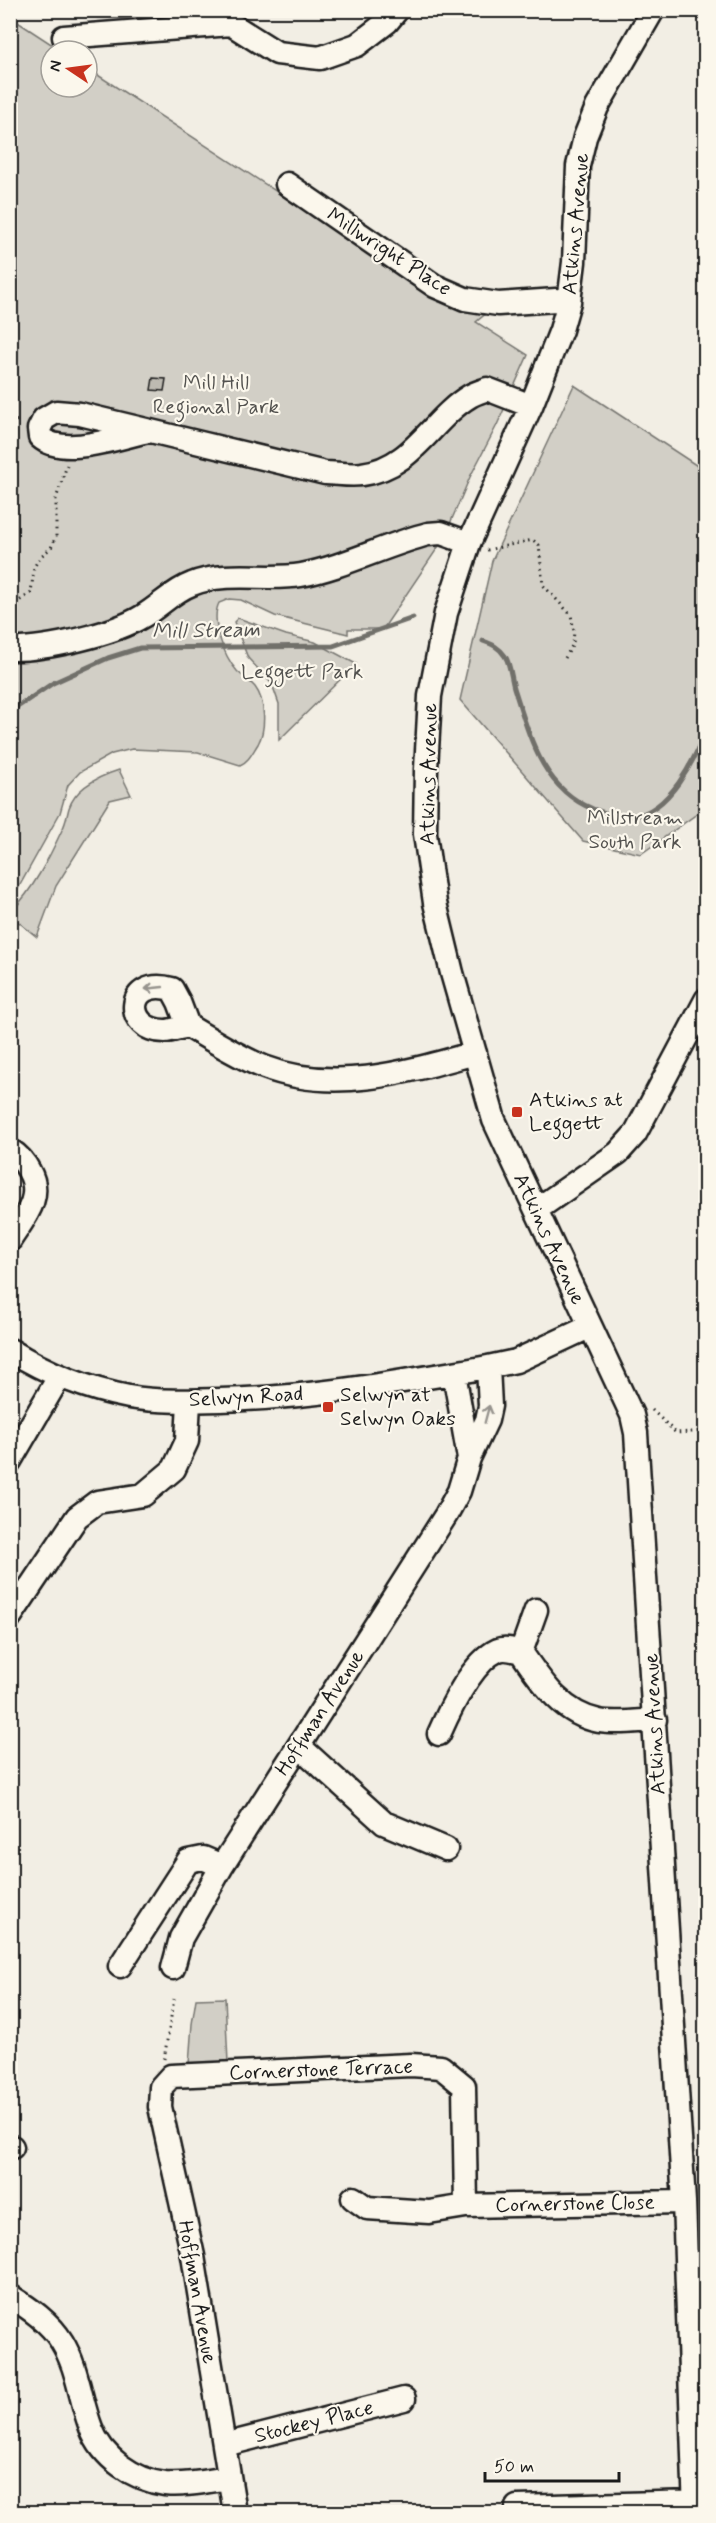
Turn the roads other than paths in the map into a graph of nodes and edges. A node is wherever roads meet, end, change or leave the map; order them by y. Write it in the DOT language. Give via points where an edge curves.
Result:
graph roads {
  1 [pos="398,10"];
  2 [pos="653,10"];
  3 [pos="64,37"];
  4 [pos="287,184"];
  5 [pos="569,302"];
  6 [pos="531,406"];
  7 [pos="148,431"];
  8 [pos="469,543"];
  9 [pos="10,650"];
  10 [pos="705,1000"];
  11 [pos="188,1026"];
  12 [pos="475,1053"];
  13 [pos="10,1150"];
  14 [pos="536,1210"];
  15 [pos="10,1240"];
  16 [pos="590,1327"];
  17 [pos="10,1350"];
  18 [pos="488,1367"];
  19 [pos="454,1373"];
  20 [pos="59,1377"];
  21 [pos="189,1401"];
  22 [pos="469,1458"];
  23 [pos="10,1461"];
  24 [pos="536,1610"];
  25 [pos="10,1617"];
  26 [pos="521,1652"];
  27 [pos="655,1720"];
  28 [pos="439,1734"];
  29 [pos="299,1746"];
  30 [pos="446,1849"];
  31 [pos="222,1866"];
  32 [pos="120,1966"];
  33 [pos="173,1968"];
  34 [pos="168,2067"];
  35 [pos="464,2086"];
  36 [pos="353,2198"];
  37 [pos="684,2202"];
  38 [pos="465,2206"];
  39 [pos="10,2296"];
  40 [pos="404,2399"];
  41 [pos="224,2445"];
  42 [pos="228,2478"];
  43 [pos="516,2507"];
  44 [pos="695,2507"];
  45 [pos="235,2512"];
  1 -- 3 [label="street" via="357,45 320,58 277,53 231,24"];
  2 -- 5 [label="street, Atkins Avenue" via="597,107 585,137 578,166"];
  4 -- 5 [label="street, Millwright Place" via="435,286 465,299 498,304"];
  5 -- 6 [label="street, Atkins Avenue"];
  6 -- 7 [label="street" via="488,389 470,396 419,445 391,465 362,474 324,473"];
  6 -- 8 [label="street, Atkins Avenue"];
  7 -- 7 [label="street" via="56,412 44,419 39,429 40,437 47,443 67,446 86,446"];
  8 -- 9 [label="street" via="441,533 428,534 300,575 212,578 170,595 143,616 115,629"];
  8 -- 12 [label="street, Atkins Avenue" via="446,613 430,696 425,834 435,903"];
  10 -- 14 [label="street" via="635,1134 618,1153"];
  11 -- 12 [label="street" via="265,1068 303,1077 386,1077"];
  12 -- 14 [label="street, Atkins Avenue" via="495,1120"];
  13 -- 15 [label="street" via="34,1179 36,1193"];
  14 -- 16 [label="street, Atkins Avenue"];
  16 -- 18 [label="street, Selwyn Road" via="516,1361"];
  16 -- 27 [label="street, Atkins Avenue" via="632,1414 636,1433"];
  17 -- 20 [label="street, Selwyn Road"];
  18 -- 19 [label="street, Selwyn Road"];
  22 -- 18 [label="street, Hoffman Avenue, one-way" via="490,1406"];
  19 -- 21 [label="street, Selwyn Road" via="295,1397"];
  19 -- 22 [label="street, Hoffman Avenue"];
  20 -- 21 [label="street, Selwyn Road" via="130,1397"];
  20 -- 23 [label="street"];
  21 -- 25 [label="street" via="187,1441 174,1470 143,1495 97,1502 77,1517"];
  22 -- 29 [label="street, Hoffman Avenue" via="459,1491 446,1515"];
  24 -- 26 [label="street"];
  26 -- 27 [label="street" via="560,1702 578,1714 600,1721"];
  26 -- 28 [label="street" via="498,1650 484,1661 452,1704"];
  27 -- 37 [label="street, Atkins Avenue"];
  29 -- 30 [label="street" via="384,1823"];
  29 -- 31 [label="street, Hoffman Avenue"];
  31 -- 32 [label="street" via="203,1858 188,1861"];
  31 -- 33 [label="street, Hoffman Avenue" via="181,1938"];
  34 -- 35 [label="street, Cornerstone Terrace" via="411,2065 441,2067"];
  34 -- 41 [label="street, Hoffman Avenue" via="160,2107 193,2256"];
  35 -- 38 [label="street, Cornerstone Close"];
  36 -- 38 [label="street, Cornerstone Close" via="366,2208 429,2212"];
  37 -- 38 [label="street, Cornerstone Close"];
  37 -- 44 [label="street, Atkins Avenue"];
  39 -- 42 [label="street" via="46,2322 61,2341 72,2362 91,2430 102,2450 119,2466 164,2484"];
  40 -- 41 [label="street, Stockey Place"];
  41 -- 42 [label="street, Hoffman Avenue"];
  42 -- 45 [label="street, Hoffman Avenue"];
  43 -- 44 [label="street"];
}
